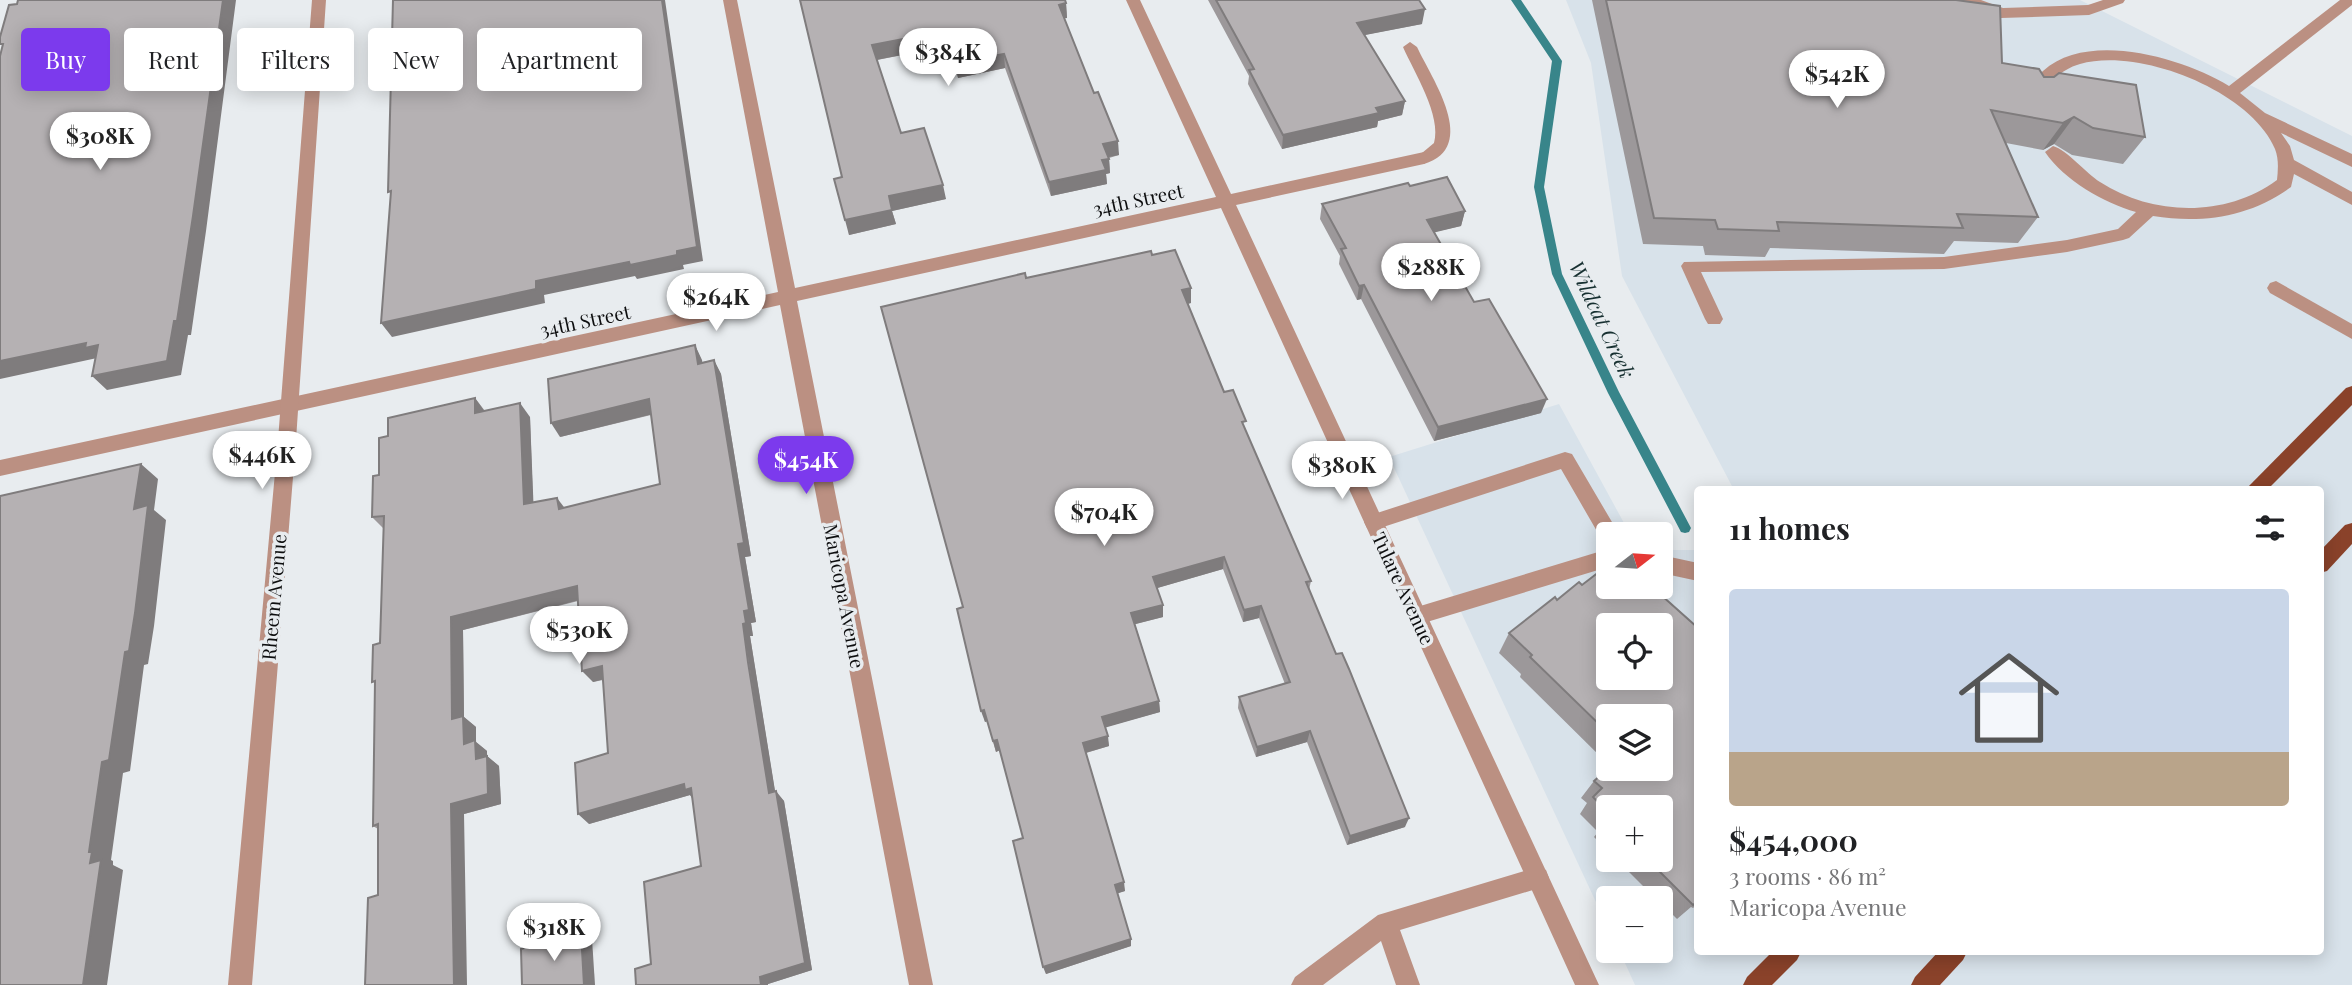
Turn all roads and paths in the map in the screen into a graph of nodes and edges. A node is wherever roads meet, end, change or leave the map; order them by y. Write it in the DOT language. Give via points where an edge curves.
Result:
graph roads {
  1 [pos="319,0"];
  2 [pos="730,0"];
  3 [pos="1133,0"];
  4 [pos="1968,0"];
  5 [pos="2118,0"];
  6 [pos="2349,0"];
  7 [pos="1410,47"];
  8 [pos="2231,92"];
  9 [pos="2031,98"];
  10 [pos="2260,115"];
  11 [pos="2053,152"];
  12 [pos="2352,162"];
  13 [pos="2287,163"];
  14 [pos="2352,199"];
  15 [pos="1226,202"];
  16 [pos="2149,210"];
  17 [pos="2276,288"];
  18 [pos="788,298"];
  19 [pos="1714,319"];
  20 [pos="2352,332"];
  21 [pos="2352,393"];
  22 [pos="290,405"];
  23 [pos="0,468"];
  24 [pos="2259,486"];
  25 [pos="1374,522"];
  26 [pos="1602,522"];
  27 [pos="2352,531"];
  28 [pos="2324,561"];
  29 [pos="1596,562"];
  30 [pos="1673,567"];
  31 [pos="1694,571"];
  32 [pos="1416,616"];
  33 [pos="1538,878"];
  34 [pos="1386,923"];
  35 [pos="1786,955"];
  36 [pos="1952,955"];
  37 [pos="240,985"];
  38 [pos="921,985"];
  39 [pos="1303,985"];
  40 [pos="1408,985"];
  41 [pos="1587,985"];
  42 [pos="1755,985"];
  43 [pos="1923,985"];
  1 -- 22 [label="street, Rheem Avenue"];
  2 -- 18 [label="street, Maricopa Avenue"];
  3 -- 15 [label="street, Tulare Avenue"];
  4 -- 5 [label="street" via="2001,13 2089,10"];
  6 -- 8 [label="street"];
  7 -- 15 [label="street, 34th Street" via="1442,118 1441,145 1424,158"];
  8 -- 9 [label="lane" via="2153,60 2113,56 2078,60 2051,72"];
  8 -- 10 [label="lane"];
  10 -- 12 [label="street"];
  10 -- 13 [label="lane" via="2283,147"];
  11 -- 16 [label="street" via="2106,192"];
  13 -- 14 [label="street"];
  13 -- 16 [label="lane" via="2285,183 2269,197 2214,213"];
  15 -- 18 [label="street, 34th Street"];
  15 -- 25 [label="street, Tulare Avenue"];
  16 -- 19 [label="street" via="2123,234 1944,263 1690,266"];
  17 -- 20 [label="street"];
  18 -- 22 [label="street, 34th Street"];
  18 -- 38 [label="street, Maricopa Avenue"];
  21 -- 24 [label="main road"];
  22 -- 23 [label="street, 34th Street"];
  22 -- 37 [label="street, Rheem Avenue"];
  25 -- 26 [label="street" via="1565,460"];
  25 -- 32 [label="street, Tulare Avenue"];
  27 -- 28 [label="main road"];
  29 -- 32 [label="street"];
  30 -- 31 [label="street"];
  32 -- 33 [label="street, Tulare Avenue"];
  33 -- 34 [label="street"];
  33 -- 41 [label="street, Tulare Avenue"];
  34 -- 39 [label="street"];
  34 -- 40 [label="street"];
  35 -- 42 [label="main road"];
  36 -- 43 [label="main road"];
}
